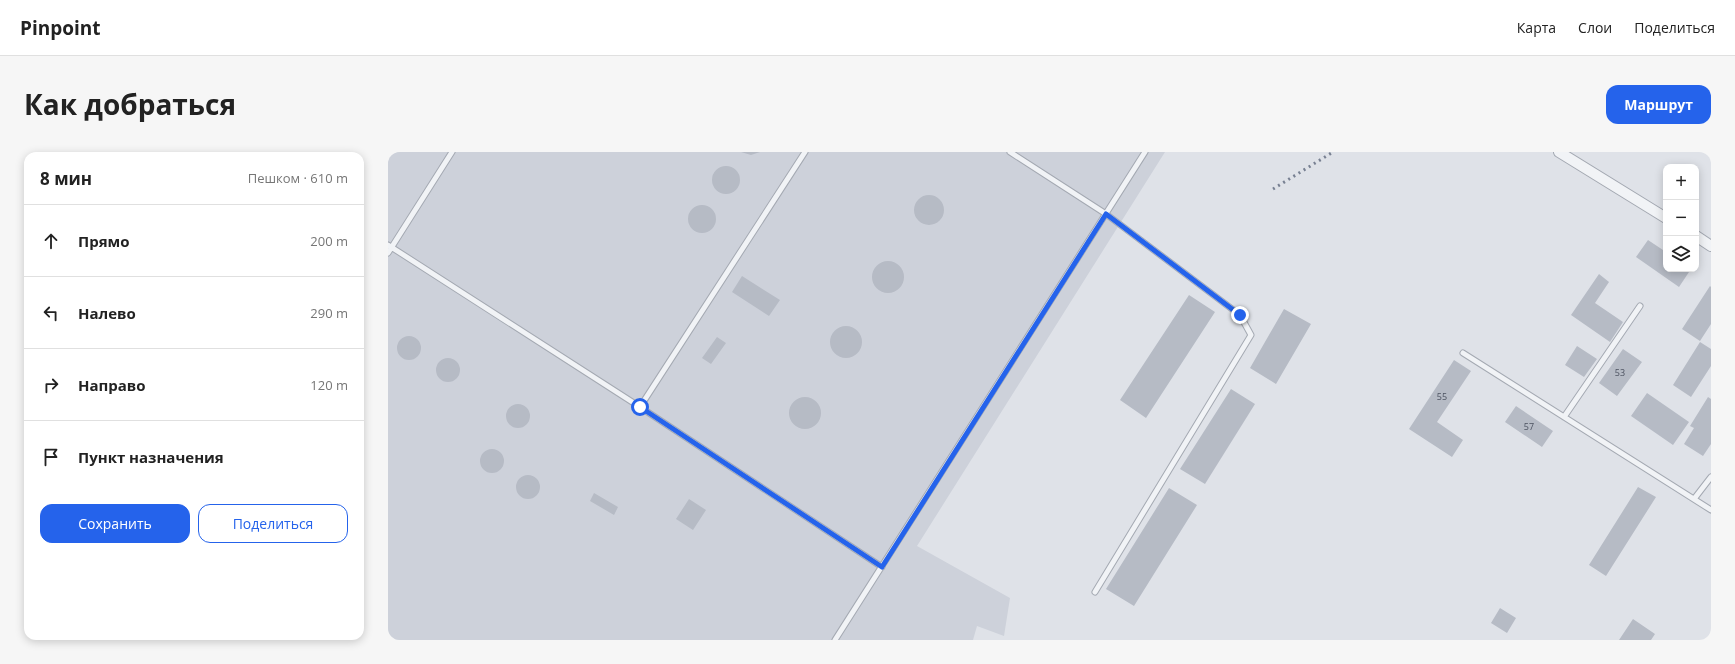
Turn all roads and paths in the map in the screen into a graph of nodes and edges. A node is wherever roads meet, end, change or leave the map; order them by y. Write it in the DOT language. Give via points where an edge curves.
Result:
graph roads {
  1 [pos="452,152"];
  2 [pos="805,152"];
  3 [pos="1010,152"];
  4 [pos="1145,152"];
  5 [pos="1559,152"];
  6 [pos="1106,214"];
  7 [pos="1663,216"];
  8 [pos="1699,238"];
  9 [pos="1711,246"];
  10 [pos="390,247"];
  11 [pos="388,253"];
  12 [pos="1640,306"];
  13 [pos="1463,353"];
  14 [pos="640,407"];
  15 [pos="1564,417"];
  16 [pos="1711,477"];
  17 [pos="1694,499"];
  18 [pos="1711,510"];
  19 [pos="882,567"];
  20 [pos="1095,592"];
  21 [pos="835,640"];
  1 -- 10 [label="lane"];
  2 -- 14 [label="lane"];
  3 -- 6 [label="lane"];
  4 -- 6 [label="lane"];
  5 -- 7 [label="street"];
  6 -- 19 [label="lane"];
  6 -- 20 [label="lane" via="1240,315 1251,335"];
  8 -- 9 [label="street"];
  10 -- 11 [label="lane"];
  10 -- 14 [label="lane"];
  12 -- 15 [label="lane"];
  13 -- 15 [label="lane"];
  14 -- 19 [label="lane"];
  15 -- 17 [label="lane"];
  16 -- 17 [label="lane"];
  17 -- 18 [label="lane"];
  19 -- 21 [label="lane"];
}
